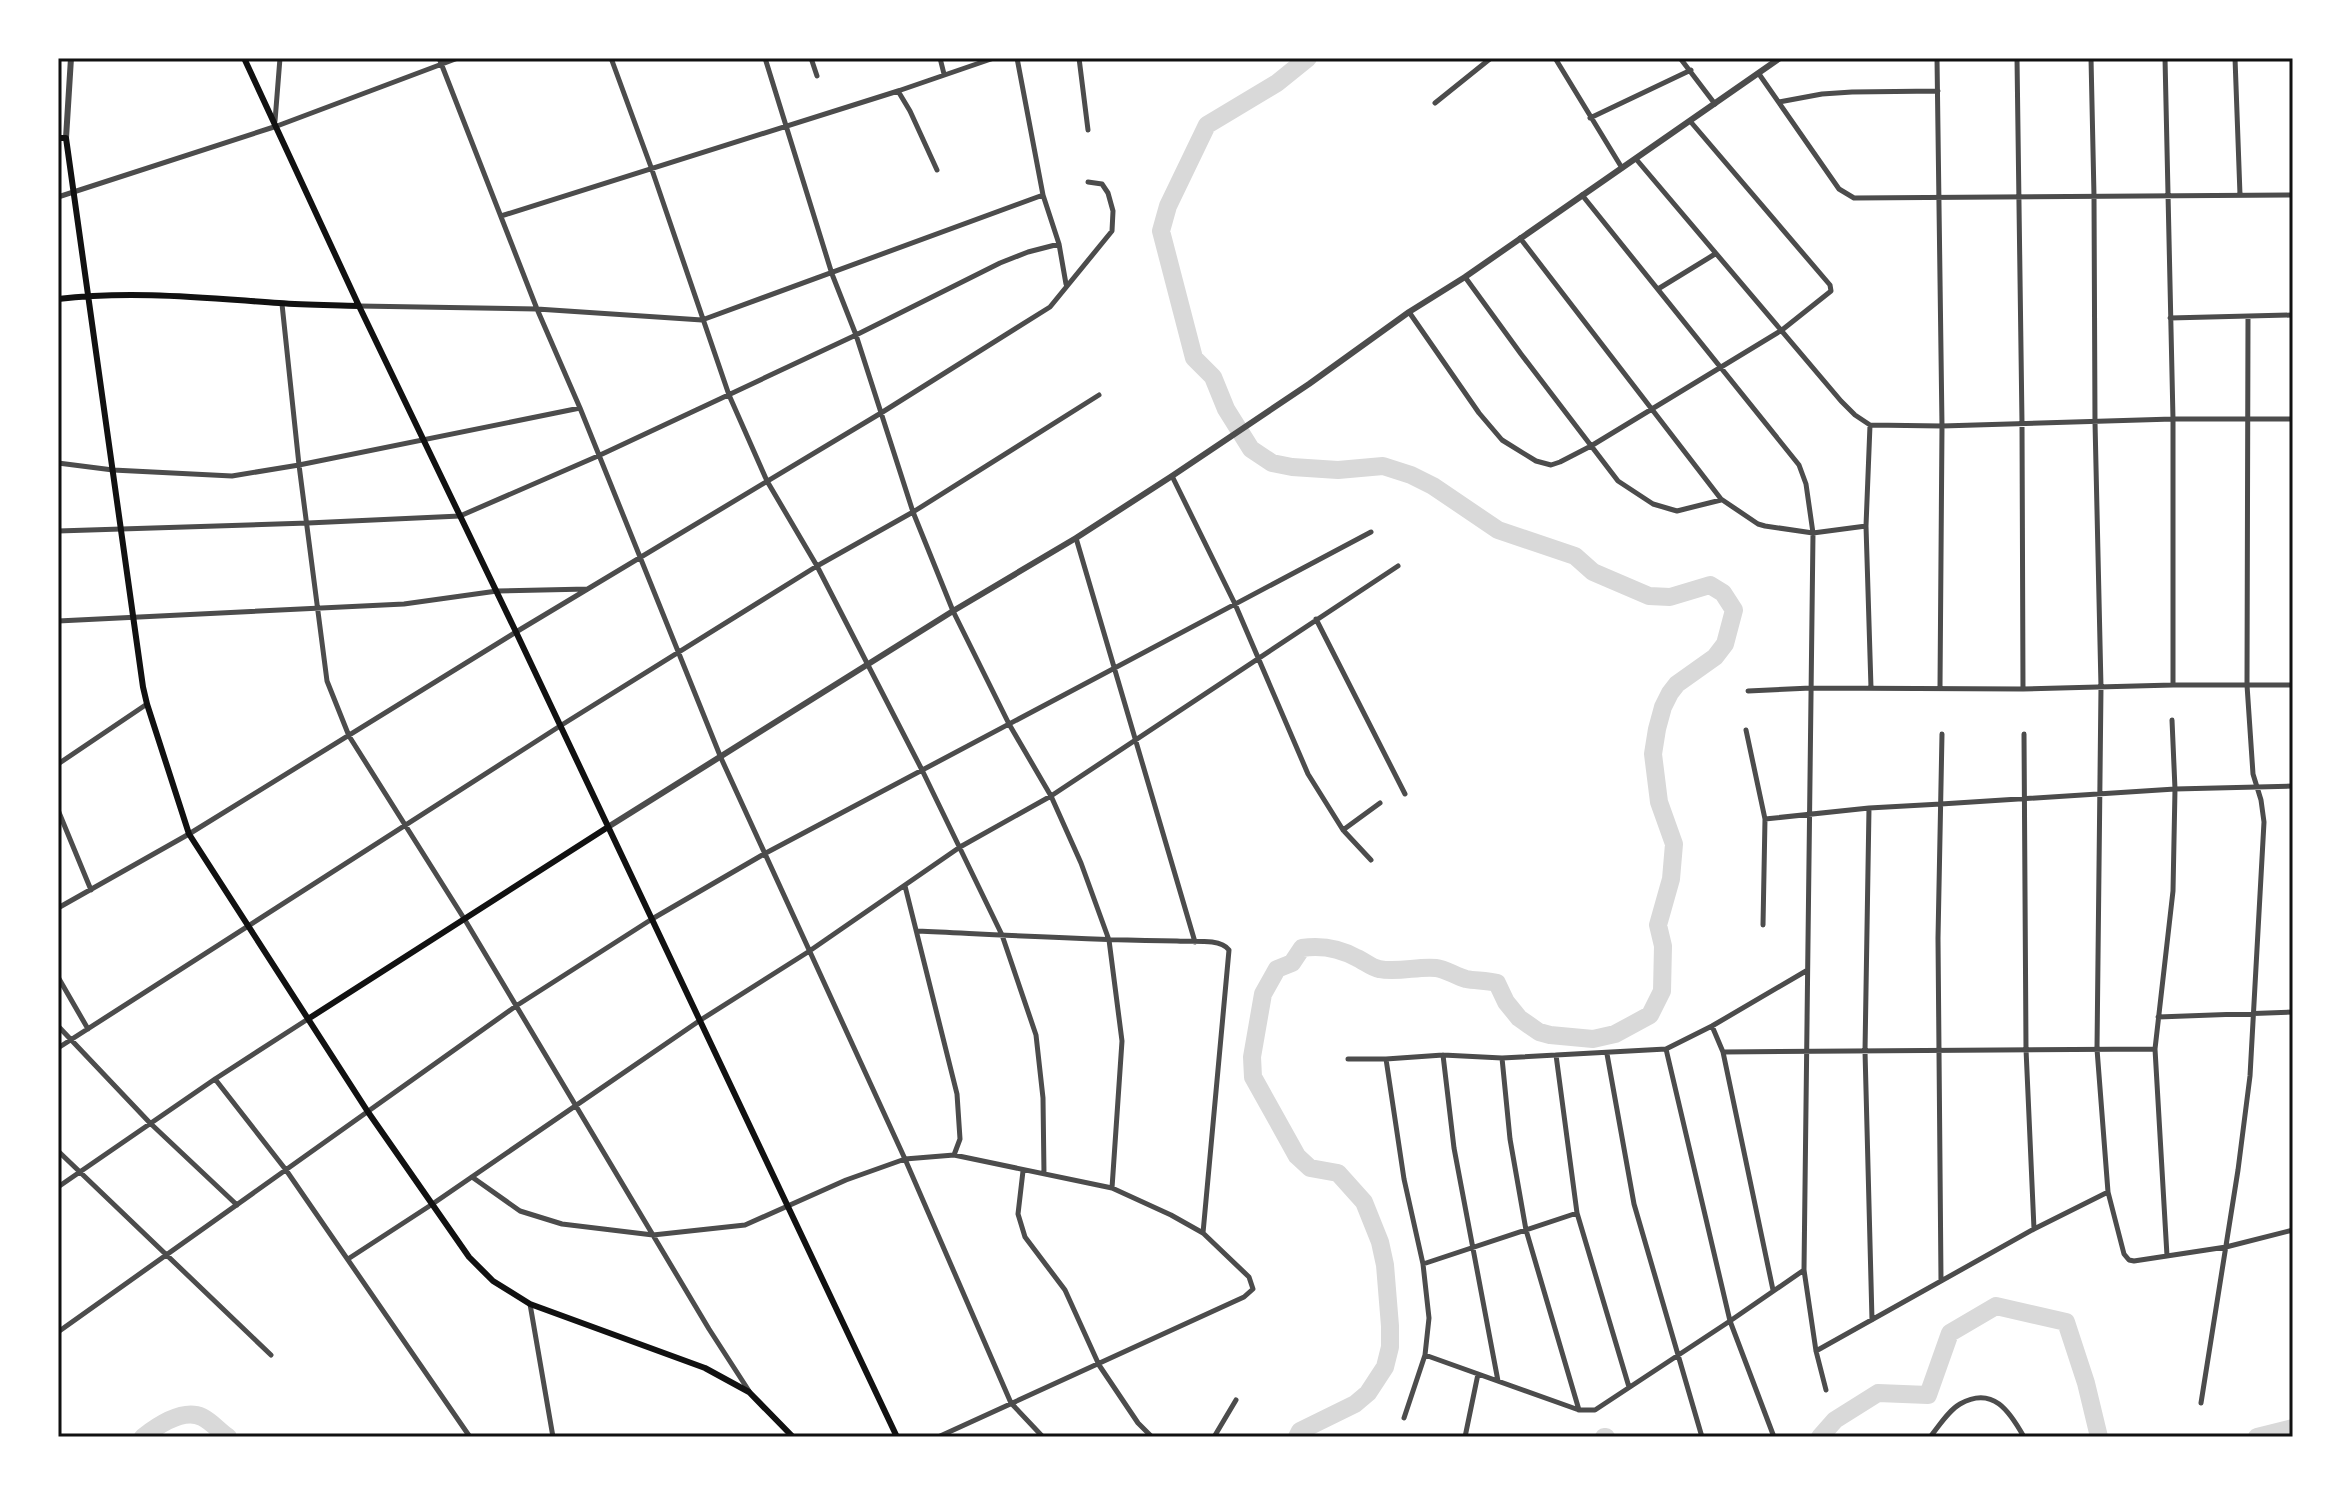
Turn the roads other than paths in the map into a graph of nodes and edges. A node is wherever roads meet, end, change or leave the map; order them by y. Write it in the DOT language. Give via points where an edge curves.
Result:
graph roads {
  1 [pos="71,58"];
  2 [pos="244,58"];
  3 [pos="280,58"];
  4 [pos="458,58"];
  5 [pos="611,58"];
  6 [pos="765,58"];
  7 [pos="811,58"];
  8 [pos="940,58"];
  9 [pos="994,58"];
  10 [pos="1017,58"];
  11 [pos="1079,58"];
  12 [pos="1491,58"];
  13 [pos="1555,58"];
  14 [pos="1680,58"];
  15 [pos="1780,58"];
  16 [pos="1937,58"];
  17 [pos="2017,58"];
  18 [pos="2091,58"];
  19 [pos="2165,58"];
  20 [pos="2235,58"];
  21 [pos="440,61"];
  22 [pos="1691,70"];
  23 [pos="944,74"];
  24 [pos="1759,74"];
  25 [pos="817,76"];
  26 [pos="898,91"];
  27 [pos="1938,91"];
  28 [pos="1779,102"];
  29 [pos="1435,103"];
  30 [pos="1715,104"];
  31 [pos="1590,118"];
  32 [pos="1690,121"];
  33 [pos="276,124"];
  34 [pos="786,126"];
  35 [pos="1088,130"];
  36 [pos="62,138"];
  37 [pos="1636,159"];
  38 [pos="651,167"];
  39 [pos="1622,168"];
  40 [pos="937,170"];
  41 [pos="1088,182"];
  42 [pos="74,191"];
  43 [pos="1043,195"];
  44 [pos="1582,195"];
  45 [pos="2169,195"];
  46 [pos="2240,195"];
  47 [pos="2293,195"];
  48 [pos="2094,196"];
  49 [pos="58,197"];
  50 [pos="1938,198"];
  51 [pos="2017,198"];
  52 [pos="501,216"];
  53 [pos="1520,238"];
  54 [pos="1059,244"];
  55 [pos="1715,254"];
  56 [pos="832,274"];
  57 [pos="1465,277"];
  58 [pos="1066,285"];
  59 [pos="1658,289"];
  60 [pos="88,295"];
  61 [pos="58,299"];
  62 [pos="282,304"];
  63 [pos="359,306"];
  64 [pos="537,309"];
  65 [pos="1409,312"];
  66 [pos="2293,315"];
  67 [pos="2248,317"];
  68 [pos="2170,318"];
  69 [pos="702,320"];
  70 [pos="1782,330"];
  71 [pos="856,335"];
  72 [pos="1718,367"];
  73 [pos="729,395"];
  74 [pos="1099,395"];
  75 [pos="1652,407"];
  76 [pos="580,408"];
  77 [pos="881,413"];
  78 [pos="2173,419"];
  79 [pos="2248,419"];
  80 [pos="2293,419"];
  81 [pos="2095,422"];
  82 [pos="2022,423"];
  83 [pos="1870,425"];
  84 [pos="1942,426"];
  85 [pos="422,439"];
  86 [pos="1591,446"];
  87 [pos="598,456"];
  88 [pos="58,463"];
  89 [pos="299,465"];
  90 [pos="113,470"];
  91 [pos="1172,476"];
  92 [pos="767,481"];
  93 [pos="1721,499"];
  94 [pos="913,512"];
  95 [pos="460,516"];
  96 [pos="308,523"];
  97 [pos="1866,526"];
  98 [pos="120,530"];
  99 [pos="58,531"];
  100 [pos="1371,532"];
  101 [pos="1813,533"];
  102 [pos="1076,538"];
  103 [pos="639,559"];
  104 [pos="817,566"];
  105 [pos="1398,566"];
  106 [pos="589,589"];
  107 [pos="497,591"];
  108 [pos="1235,604"];
  109 [pos="318,607"];
  110 [pos="953,611"];
  111 [pos="134,618"];
  112 [pos="1316,619"];
  113 [pos="58,621"];
  114 [pos="516,632"];
  115 [pos="678,652"];
  116 [pos="1258,658"];
  117 [pos="867,664"];
  118 [pos="1114,669"];
  119 [pos="2173,685"];
  120 [pos="2247,685"];
  121 [pos="2293,685"];
  122 [pos="1940,687"];
  123 [pos="2101,687"];
  124 [pos="1811,688"];
  125 [pos="1871,688"];
  126 [pos="2023,689"];
  127 [pos="1748,691"];
  128 [pos="147,704"];
  129 [pos="2172,720"];
  130 [pos="1009,724"];
  131 [pos="560,726"];
  132 [pos="1746,730"];
  133 [pos="1942,734"];
  134 [pos="2024,734"];
  135 [pos="349,736"];
  136 [pos="1135,740"];
  137 [pos="721,758"];
  138 [pos="58,764"];
  139 [pos="922,770"];
  140 [pos="2256,786"];
  141 [pos="2293,786"];
  142 [pos="2175,789"];
  143 [pos="1405,794"];
  144 [pos="2100,794"];
  145 [pos="1051,796"];
  146 [pos="2026,798"];
  147 [pos="1380,803"];
  148 [pos="1941,804"];
  149 [pos="1869,808"];
  150 [pos="58,810"];
  151 [pos="1811,815"];
  152 [pos="1765,819"];
  153 [pos="405,825"];
  154 [pos="608,827"];
  155 [pos="1343,830"];
  156 [pos="189,834"];
  157 [pos="960,847"];
  158 [pos="764,854"];
  159 [pos="1371,860"];
  160 [pos="905,886"];
  161 [pos="91,890"];
  162 [pos="58,908"];
  163 [pos="652,919"];
  164 [pos="465,920"];
  165 [pos="247,925"];
  166 [pos="1763,925"];
  167 [pos="918,931"];
  168 [pos="1002,935"];
  169 [pos="1109,940"];
  170 [pos="1195,942"];
  171 [pos="808,952"];
  172 [pos="1807,970"];
  173 [pos="58,977"];
  174 [pos="516,1006"];
  175 [pos="2253,1012"];
  176 [pos="2293,1012"];
  177 [pos="2158,1017"];
  178 [pos="308,1019"];
  179 [pos="699,1021"];
  180 [pos="58,1026"];
  181 [pos="1712,1026"];
  182 [pos="88,1029"];
  183 [pos="71,1039"];
  184 [pos="58,1048"];
  185 [pos="1666,1049"];
  186 [pos="2026,1049"];
  187 [pos="2097,1049"];
  188 [pos="2155,1049"];
  189 [pos="1865,1051"];
  190 [pos="1723,1052"];
  191 [pos="1805,1052"];
  192 [pos="1939,1052"];
  193 [pos="1607,1054"];
  194 [pos="1443,1055"];
  195 [pos="1556,1055"];
  196 [pos="1502,1058"];
  197 [pos="1348,1059"];
  198 [pos="1386,1059"];
  199 [pos="215,1079"];
  200 [pos="576,1106"];
  201 [pos="368,1112"];
  202 [pos="150,1123"];
  203 [pos="58,1151"];
  204 [pos="954,1155"];
  205 [pos="905,1159"];
  206 [pos="286,1170"];
  207 [pos="1023,1171"];
  208 [pos="79,1172"];
  209 [pos="1044,1174"];
  210 [pos="472,1177"];
  211 [pos="58,1187"];
  212 [pos="1112,1188"];
  213 [pos="2108,1192"];
  214 [pos="237,1205"];
  215 [pos="431,1205"];
  216 [pos="789,1205"];
  217 [pos="1577,1213"];
  218 [pos="2034,1229"];
  219 [pos="1526,1230"];
  220 [pos="2293,1230"];
  221 [pos="1203,1233"];
  222 [pos="653,1235"];
  223 [pos="2226,1247"];
  224 [pos="1474,1248"];
  225 [pos="166,1255"];
  226 [pos="2167,1256"];
  227 [pos="348,1259"];
  228 [pos="1423,1264"];
  229 [pos="1804,1270"];
  230 [pos="1941,1280"];
  231 [pos="1773,1290"];
  232 [pos="530,1304"];
  233 [pos="1872,1320"];
  234 [pos="1730,1321"];
  235 [pos="58,1332"];
  236 [pos="1816,1351"];
  237 [pos="271,1355"];
  238 [pos="1425,1355"];
  239 [pos="1679,1355"];
  240 [pos="1099,1365"];
  241 [pos="1478,1374"];
  242 [pos="1498,1381"];
  243 [pos="1629,1387"];
  244 [pos="1826,1390"];
  245 [pos="749,1392"];
  246 [pos="1236,1400"];
  247 [pos="1011,1403"];
  248 [pos="2201,1403"];
  249 [pos="1579,1410"];
  250 [pos="1404,1418"];
  251 [pos="470,1437"];
  252 [pos="553,1437"];
  253 [pos="793,1437"];
  254 [pos="897,1437"];
  255 [pos="938,1437"];
  256 [pos="1043,1437"];
  257 [pos="1152,1437"];
  258 [pos="1214,1437"];
  259 [pos="1465,1437"];
  260 [pos="1702,1437"];
  261 [pos="1774,1437"];
  262 [pos="1930,1437"];
  263 [pos="2024,1437"];
  1 -- 36 [label="street"];
  2 -- 33 [label="main road"];
  3 -- 33 [label="street"];
  4 -- 21 [label="street"];
  5 -- 38 [label="street"];
  6 -- 34 [label="street"];
  7 -- 25 [label="street"];
  8 -- 23 [label="street"];
  9 -- 23 [label="street"];
  10 -- 43 [label="street"];
  11 -- 35 [label="street"];
  12 -- 29 [label="street"];
  13 -- 31 [label="street"];
  14 -- 22 [label="street"];
  15 -- 24 [label="street"];
  16 -- 27 [label="street"];
  17 -- 51 [label="street"];
  18 -- 48 [label="street"];
  19 -- 45 [label="street"];
  20 -- 46 [label="street"];
  21 -- 33 [label="street"];
  21 -- 52 [label="street"];
  22 -- 30 [label="street"];
  22 -- 31 [label="street"];
  23 -- 26 [label="street"];
  24 -- 28 [label="street"];
  24 -- 30 [label="street"];
  26 -- 34 [label="street"];
  26 -- 40 [label="street"];
  27 -- 28 [label="street" via="1822,94"];
  27 -- 50 [label="street"];
  28 -- 50 [label="street" via="1846,195"];
  30 -- 32 [label="street"];
  31 -- 39 [label="street"];
  32 -- 37 [label="street"];
  32 -- 70 [label="street" via="1831,288"];
  33 -- 42 [label="street"];
  33 -- 63 [label="main road"];
  34 -- 38 [label="street"];
  34 -- 56 [label="street"];
  36 -- 42 [label="main road"];
  37 -- 39 [label="street"];
  37 -- 55 [label="street"];
  38 -- 52 [label="street"];
  38 -- 69 [label="street"];
  39 -- 44 [label="street"];
  41 -- 58 [label="street" via="1102,184 1108,193 1112,231"];
  42 -- 49 [label="street"];
  42 -- 60 [label="main road"];
  43 -- 54 [label="street"];
  43 -- 56 [label="street"];
  44 -- 53 [label="street"];
  44 -- 59 [label="street"];
  45 -- 46 [label="street"];
  45 -- 48 [label="street"];
  45 -- 68 [label="street"];
  46 -- 47 [label="street"];
  48 -- 51 [label="street"];
  48 -- 81 [label="street"];
  50 -- 51 [label="street"];
  50 -- 84 [label="street"];
  51 -- 82 [label="street"];
  52 -- 64 [label="street"];
  53 -- 57 [label="street"];
  53 -- 75 [label="street"];
  54 -- 58 [label="street"];
  54 -- 71 [label="street" via="1000,263"];
  55 -- 59 [label="street"];
  55 -- 70 [label="street"];
  56 -- 69 [label="street"];
  56 -- 71 [label="street"];
  57 -- 65 [label="street"];
  57 -- 86 [label="street"];
  58 -- 77 [label="street" via="1050,307"];
  59 -- 72 [label="street"];
  60 -- 61 [label="main road"];
  60 -- 62 [label="main road" via="165,294"];
  60 -- 90 [label="main road"];
  62 -- 63 [label="main road"];
  62 -- 89 [label="street"];
  63 -- 64 [label="street"];
  63 -- 85 [label="main road"];
  64 -- 69 [label="street"];
  64 -- 76 [label="street"];
  65 -- 86 [label="street" via="1502,440 1551,465"];
  65 -- 91 [label="street"];
  66 -- 67 [label="street"];
  67 -- 68 [label="street"];
  67 -- 79 [label="street"];
  68 -- 78 [label="street"];
  69 -- 73 [label="street"];
  70 -- 72 [label="street"];
  70 -- 83 [label="street" via="1841,401"];
  71 -- 73 [label="street"];
  71 -- 77 [label="street"];
  72 -- 75 [label="street"];
  72 -- 101 [label="street" via="1799,465"];
  73 -- 87 [label="street"];
  73 -- 92 [label="street"];
  74 -- 94 [label="street"];
  75 -- 86 [label="street"];
  75 -- 93 [label="street"];
  76 -- 85 [label="street"];
  76 -- 87 [label="street"];
  77 -- 92 [label="street"];
  77 -- 94 [label="street"];
  78 -- 79 [label="street"];
  78 -- 81 [label="street"];
  78 -- 119 [label="street"];
  79 -- 80 [label="street"];
  79 -- 120 [label="street"];
  81 -- 82 [label="street"];
  81 -- 123 [label="street"];
  82 -- 84 [label="street"];
  82 -- 126 [label="street"];
  83 -- 84 [label="street"];
  83 -- 97 [label="street"];
  84 -- 122 [label="street"];
  85 -- 89 [label="street"];
  85 -- 95 [label="main road"];
  86 -- 93 [label="street" via="1618,481 1653,504 1677,511"];
  87 -- 95 [label="street"];
  87 -- 103 [label="street"];
  88 -- 90 [label="street"];
  89 -- 90 [label="street" via="232,476"];
  89 -- 96 [label="street"];
  90 -- 98 [label="main road"];
  91 -- 102 [label="street"];
  91 -- 108 [label="street"];
  92 -- 103 [label="street"];
  92 -- 104 [label="street"];
  93 -- 101 [label="street" via="1758,524"];
  94 -- 104 [label="street"];
  94 -- 110 [label="street"];
  95 -- 96 [label="street"];
  95 -- 107 [label="main road"];
  96 -- 98 [label="street"];
  96 -- 109 [label="street"];
  97 -- 101 [label="street"];
  97 -- 125 [label="street"];
  98 -- 99 [label="street"];
  98 -- 111 [label="main road"];
  100 -- 108 [label="street"];
  101 -- 124 [label="street"];
  102 -- 110 [label="street"];
  102 -- 118 [label="street"];
  103 -- 106 [label="street"];
  103 -- 115 [label="street"];
  104 -- 115 [label="street"];
  104 -- 117 [label="street"];
  105 -- 112 [label="street"];
  106 -- 107 [label="street"];
  106 -- 114 [label="street"];
  107 -- 109 [label="street" via="404,604"];
  107 -- 114 [label="main road"];
  108 -- 116 [label="street"];
  108 -- 118 [label="street"];
  109 -- 111 [label="street"];
  109 -- 135 [label="street" via="327,681"];
  110 -- 117 [label="street"];
  110 -- 130 [label="street"];
  111 -- 113 [label="street"];
  111 -- 128 [label="main road"];
  112 -- 116 [label="street"];
  112 -- 143 [label="street"];
  114 -- 131 [label="main road"];
  114 -- 135 [label="street"];
  115 -- 131 [label="street"];
  115 -- 137 [label="street"];
  116 -- 136 [label="street"];
  116 -- 155 [label="street" via="1308,774"];
  117 -- 137 [label="street"];
  117 -- 139 [label="street"];
  118 -- 130 [label="street"];
  118 -- 136 [label="street"];
  119 -- 120 [label="street"];
  119 -- 123 [label="street"];
  120 -- 121 [label="street"];
  120 -- 140 [label="street"];
  122 -- 125 [label="street"];
  122 -- 126 [label="street"];
  123 -- 126 [label="street"];
  123 -- 144 [label="street"];
  124 -- 125 [label="street"];
  124 -- 127 [label="street"];
  124 -- 151 [label="street"];
  128 -- 138 [label="street"];
  128 -- 156 [label="main road"];
  129 -- 142 [label="street"];
  130 -- 139 [label="street"];
  130 -- 145 [label="street"];
  131 -- 153 [label="street"];
  131 -- 154 [label="main road"];
  132 -- 152 [label="street"];
  133 -- 148 [label="street"];
  134 -- 146 [label="street"];
  135 -- 153 [label="street"];
  135 -- 156 [label="street"];
  136 -- 145 [label="street"];
  136 -- 170 [label="street"];
  137 -- 154 [label="street"];
  137 -- 158 [label="street"];
  139 -- 157 [label="street"];
  139 -- 158 [label="street"];
  140 -- 141 [label="street"];
  140 -- 142 [label="street"];
  140 -- 175 [label="street" via="2264,822"];
  142 -- 144 [label="street"];
  142 -- 177 [label="street" via="2173,891"];
  144 -- 146 [label="street"];
  144 -- 187 [label="street"];
  145 -- 157 [label="street"];
  145 -- 169 [label="street"];
  146 -- 148 [label="street"];
  146 -- 186 [label="street"];
  147 -- 155 [label="street"];
  148 -- 149 [label="street"];
  148 -- 192 [label="street"];
  149 -- 151 [label="street"];
  149 -- 189 [label="street"];
  150 -- 161 [label="street"];
  151 -- 152 [label="street"];
  151 -- 172 [label="street"];
  152 -- 166 [label="street"];
  153 -- 164 [label="street"];
  153 -- 165 [label="street"];
  154 -- 163 [label="main road"];
  154 -- 164 [label="main road"];
  155 -- 159 [label="street"];
  156 -- 161 [label="street"];
  156 -- 165 [label="main road"];
  157 -- 160 [label="street"];
  157 -- 168 [label="street"];
  158 -- 163 [label="street"];
  158 -- 171 [label="street"];
  160 -- 167 [label="street"];
  160 -- 171 [label="street"];
  161 -- 162 [label="street"];
  163 -- 174 [label="street"];
  163 -- 179 [label="main road"];
  164 -- 174 [label="street"];
  164 -- 178 [label="main road"];
  165 -- 178 [label="main road"];
  165 -- 182 [label="street"];
  167 -- 168 [label="street"];
  167 -- 204 [label="street" via="957,1094 960,1139"];
  168 -- 169 [label="street"];
  168 -- 209 [label="street" via="1036,1035"];
  169 -- 170 [label="street"];
  169 -- 212 [label="street" via="1122,1041"];
  170 -- 221 [label="street" via="1223,944 1229,950"];
  171 -- 179 [label="street"];
  171 -- 205 [label="street"];
  172 -- 181 [label="street"];
  172 -- 191 [label="street"];
  173 -- 182 [label="street"];
  174 -- 200 [label="street"];
  174 -- 201 [label="street"];
  175 -- 176 [label="street"];
  175 -- 177 [label="street"];
  175 -- 223 [label="street" via="2250,1076"];
  177 -- 188 [label="street"];
  178 -- 199 [label="street"];
  178 -- 201 [label="main road"];
  179 -- 200 [label="street"];
  179 -- 216 [label="main road"];
  180 -- 183 [label="street"];
  181 -- 185 [label="street"];
  181 -- 190 [label="street"];
  182 -- 183 [label="street"];
  183 -- 184 [label="street"];
  183 -- 202 [label="street"];
  185 -- 193 [label="street"];
  185 -- 234 [label="street"];
  186 -- 187 [label="street"];
  186 -- 192 [label="street"];
  186 -- 218 [label="street"];
  187 -- 188 [label="street"];
  187 -- 213 [label="street"];
  188 -- 226 [label="street"];
  189 -- 191 [label="street"];
  189 -- 192 [label="street"];
  189 -- 233 [label="street"];
  190 -- 191 [label="street"];
  190 -- 231 [label="street"];
  191 -- 229 [label="street"];
  192 -- 230 [label="street"];
  193 -- 195 [label="street"];
  193 -- 239 [label="street" via="1634,1204"];
  194 -- 196 [label="street"];
  194 -- 198 [label="street"];
  194 -- 224 [label="street"];
  195 -- 196 [label="street"];
  195 -- 217 [label="street"];
  196 -- 219 [label="street"];
  197 -- 198 [label="street"];
  198 -- 228 [label="street"];
  199 -- 202 [label="street"];
  199 -- 206 [label="street"];
  200 -- 210 [label="street"];
  200 -- 222 [label="street"];
  201 -- 206 [label="street"];
  201 -- 215 [label="main road"];
  202 -- 208 [label="street"];
  202 -- 214 [label="street"];
  203 -- 208 [label="street"];
  204 -- 205 [label="street"];
  204 -- 207 [label="street"];
  205 -- 216 [label="street"];
  205 -- 247 [label="street"];
  206 -- 214 [label="street"];
  206 -- 227 [label="street"];
  207 -- 209 [label="street"];
  207 -- 240 [label="street" via="1018,1214 1025,1237 1065,1290"];
  208 -- 211 [label="street"];
  208 -- 225 [label="street"];
  209 -- 212 [label="street"];
  210 -- 215 [label="street"];
  210 -- 222 [label="street" via="520,1211 562,1224"];
  212 -- 221 [label="street"];
  213 -- 218 [label="street"];
  213 -- 226 [label="street" via="2129,1260"];
  214 -- 225 [label="street"];
  215 -- 227 [label="street"];
  215 -- 232 [label="main road" via="469,1257 493,1281"];
  216 -- 222 [label="street" via="745,1225"];
  216 -- 254 [label="main road"];
  217 -- 219 [label="street"];
  217 -- 243 [label="street"];
  218 -- 230 [label="street"];
  219 -- 224 [label="street"];
  219 -- 249 [label="street"];
  220 -- 223 [label="street"];
  221 -- 240 [label="street" via="1249,1277 1253,1289"];
  222 -- 245 [label="street"];
  223 -- 226 [label="street"];
  223 -- 248 [label="street"];
  224 -- 228 [label="street"];
  224 -- 242 [label="street"];
  225 -- 235 [label="street"];
  225 -- 237 [label="street"];
  227 -- 251 [label="street"];
  228 -- 238 [label="street" via="1429,1318"];
  229 -- 231 [label="street"];
  229 -- 236 [label="street"];
  230 -- 233 [label="street"];
  231 -- 234 [label="street"];
  232 -- 245 [label="main road" via="705,1368"];
  232 -- 252 [label="street"];
  233 -- 236 [label="street"];
  234 -- 239 [label="street"];
  234 -- 261 [label="street"];
  236 -- 244 [label="street"];
  238 -- 241 [label="street"];
  238 -- 250 [label="street"];
  239 -- 243 [label="street"];
  239 -- 260 [label="street"];
  240 -- 247 [label="street"];
  240 -- 257 [label="street"];
  241 -- 242 [label="street"];
  241 -- 259 [label="street"];
  242 -- 249 [label="street"];
  243 -- 249 [label="street" via="1595,1410"];
  245 -- 253 [label="main road"];
  246 -- 258 [label="street"];
  247 -- 255 [label="street"];
  247 -- 256 [label="street"];
  262 -- 263 [label="street" via="1961,1404 1980,1398 2004,1407"];
}
